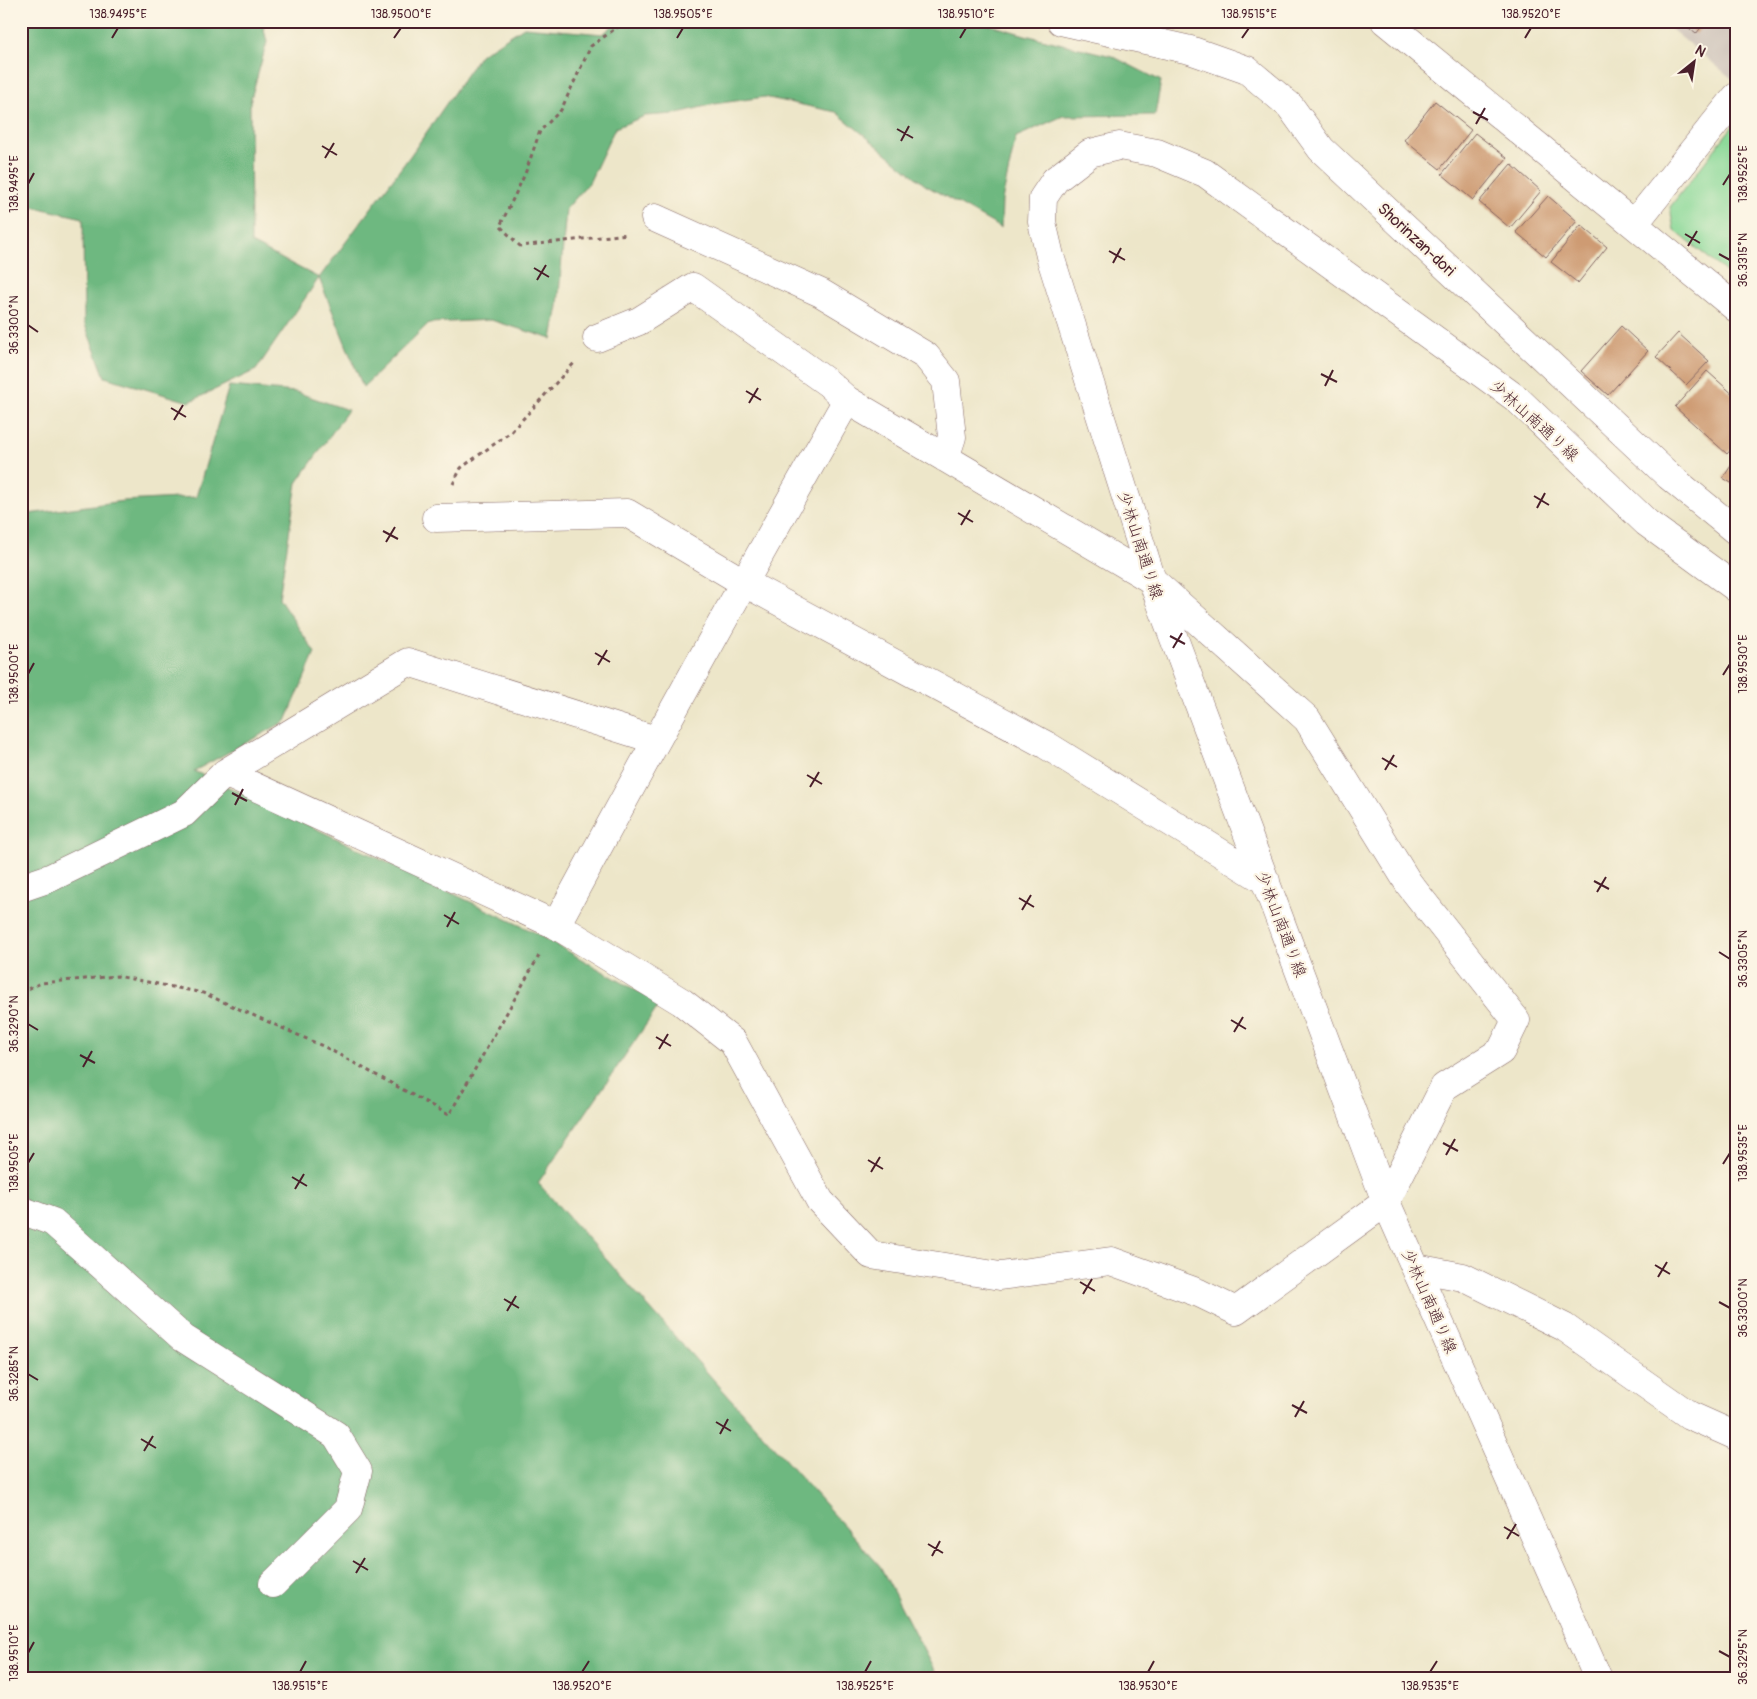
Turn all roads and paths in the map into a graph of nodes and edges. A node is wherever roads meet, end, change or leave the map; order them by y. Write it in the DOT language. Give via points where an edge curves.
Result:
graph roads {
  1 [pos="626,21"];
  2 [pos="1061,21"];
  3 [pos="1385,21"];
  4 [pos="1736,97"];
  5 [pos="655,218"];
  6 [pos="1634,224"];
  7 [pos="632,234"];
  8 [pos="1736,308"];
  9 [pos="597,338"];
  10 [pos="847,400"];
  11 [pos="945,458"];
  12 [pos="436,518"];
  13 [pos="1736,531"];
  14 [pos="1152,580"];
  15 [pos="743,582"];
  16 [pos="1736,588"];
  17 [pos="656,740"];
  18 [pos="225,773"];
  19 [pos="1266,881"];
  20 [pos="21,888"];
  21 [pos="556,926"];
  22 [pos="21,992"];
  23 [pos="1386,1202"];
  24 [pos="21,1210"];
  25 [pos="1416,1268"];
  26 [pos="1736,1436"];
  27 [pos="273,1584"];
  28 [pos="1598,1678"];
  1 -- 7 [label="path" via="591,46 561,110 540,131 525,174 500,226 520,246"];
  2 -- 13 [label="street, Shorinzan-dori" via="1190,50 1247,70 1290,106 1321,149 1668,476"];
  3 -- 6 [label="street"];
  4 -- 6 [label="street"];
  5 -- 11 [label="street" via="822,292 926,356 946,381 952,437"];
  6 -- 8 [label="street"];
  9 -- 10 [label="street" via="639,321 693,287"];
  9 -- 12 [label="path" via="511,432 461,468"];
  10 -- 11 [label="street"];
  10 -- 15 [label="street"];
  11 -- 14 [label="street"];
  12 -- 15 [label="street" via="627,513"];
  14 -- 16 [label="street, 少林山南通り線" via="1042,222 1043,198 1055,180 1090,153 1119,146 1157,153 1205,173 1259,211 1517,399 1647,522"];
  14 -- 19 [label="street, 少林山南通り線"];
  14 -- 23 [label="street" via="1307,719 1409,884 1516,1020 1501,1051 1444,1087"];
  15 -- 17 [label="street"];
  15 -- 19 [label="street" via="1046,745"];
  17 -- 18 [label="street" via="408,662"];
  17 -- 21 [label="street"];
  18 -- 20 [label="street" via="184,813 50,878"];
  18 -- 21 [label="street"];
  19 -- 23 [label="street, 少林山南通り線"];
  21 -- 22 [label="path" via="449,1115 325,1047 203,993 117,976 42,983"];
  21 -- 23 [label="street" via="682,1002 733,1042 820,1201 871,1255 1000,1276 1111,1261 1199,1293 1236,1311"];
  23 -- 25 [label="street, 少林山南通り線"];
  24 -- 27 [label="street" via="54,1222 183,1338 336,1435 358,1471 348,1509"];
  25 -- 26 [label="street" via="1463,1277 1564,1327 1689,1415"];
  25 -- 28 [label="street, 少林山南通り線"];
}
